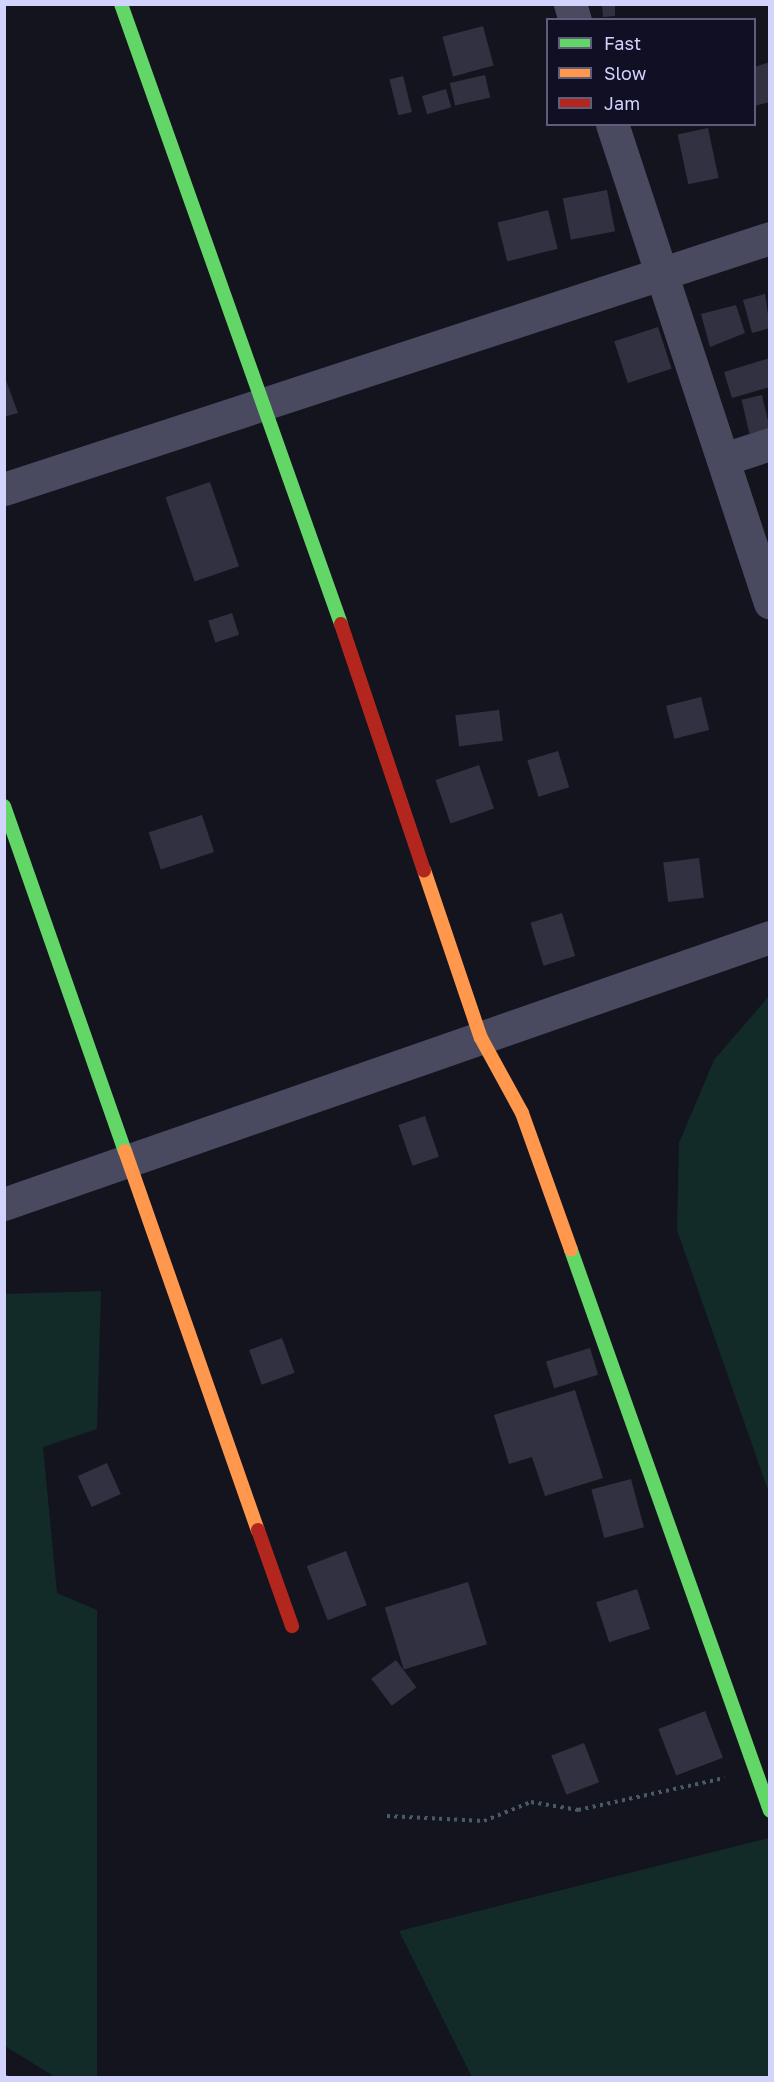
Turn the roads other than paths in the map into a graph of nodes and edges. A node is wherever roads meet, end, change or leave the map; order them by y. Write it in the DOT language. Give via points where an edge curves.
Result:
graph roads {
  1 [pos="121,4"];
  2 [pos="613,126"];
  3 [pos="770,238"];
  4 [pos="664,272"];
  5 [pos="267,406"];
  6 [pos="770,444"];
  7 [pos="724,459"];
  8 [pos="4,489"];
  9 [pos="770,603"];
  10 [pos="4,806"];
  11 [pos="770,937"];
  12 [pos="481,1038"];
  13 [pos="126,1163"];
  14 [pos="4,1204"];
  15 [pos="292,1626"];
  16 [pos="770,1811"];
  1 -- 5 [label="street"];
  2 -- 4 [label="street"];
  3 -- 4 [label="street"];
  4 -- 5 [label="street"];
  4 -- 7 [label="street"];
  5 -- 8 [label="street"];
  5 -- 12 [label="street"];
  6 -- 7 [label="street"];
  7 -- 9 [label="street"];
  10 -- 13 [label="street"];
  11 -- 12 [label="street"];
  12 -- 13 [label="street"];
  12 -- 16 [label="street" via="522,1113"];
  13 -- 14 [label="street"];
  13 -- 15 [label="street"];
}
